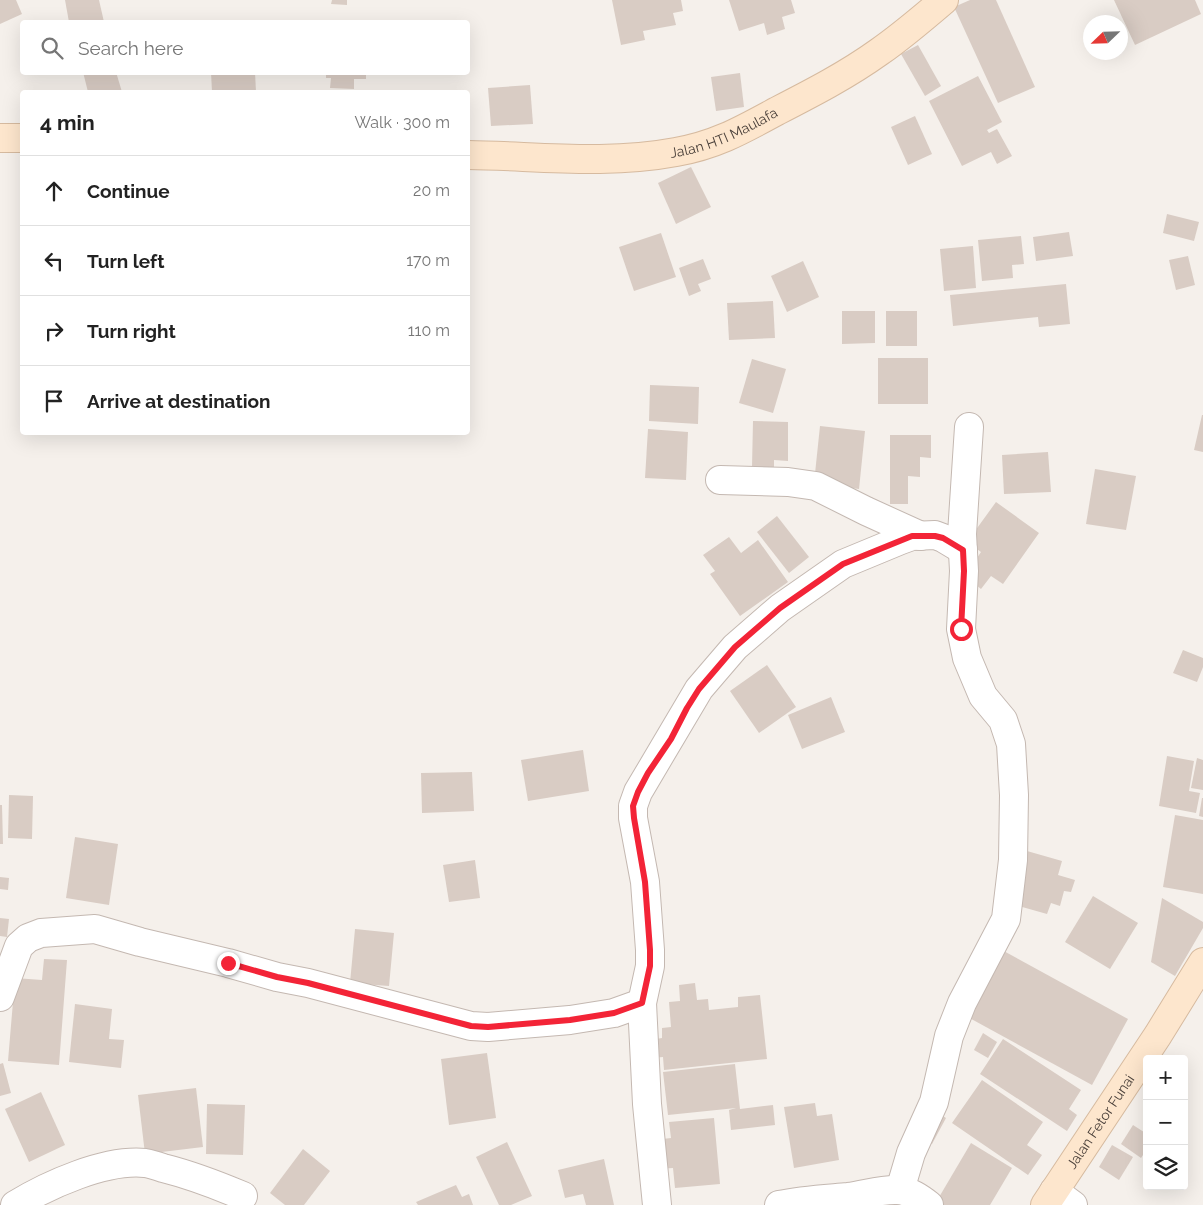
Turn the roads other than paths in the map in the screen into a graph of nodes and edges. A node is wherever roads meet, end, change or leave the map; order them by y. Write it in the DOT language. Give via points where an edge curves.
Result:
graph roads {
  1 [pos="944,0"];
  2 [pos="0,138"];
  3 [pos="20,138"];
  4 [pos="470,155"];
  5 [pos="969,427"];
  6 [pos="720,480"];
  7 [pos="922,536"];
  8 [pos="963,550"];
  9 [pos="1203,962"];
  10 [pos="0,997"];
  11 [pos="642,1003"];
  12 [pos="900,1190"];
  13 [pos="243,1196"];
  14 [pos="1057,1200"];
  15 [pos="15,1205"];
  16 [pos="658,1205"];
  17 [pos="779,1205"];
  18 [pos="929,1205"];
  1 -- 4 [label="street, Jalan HTI Maulafa" via="884,48 819,90 730,137 674,152 618,158"];
  2 -- 3 [label="street"];
  5 -- 8 [label="street"];
  6 -- 7 [label="street" via="816,486"];
  7 -- 8 [label="street" via="943,538"];
  7 -- 11 [label="street" via="901,540 843,564 780,608 735,647 687,708 633,806 645,882 650,950"];
  8 -- 12 [label="street" via="961,629 967,658 983,696 1003,720 1011,744 1013,860 1006,919 962,1003 949,1036 934,1102 911,1153"];
  9 -- 14 [label="street, Jalan Fetor Funai"];
  10 -- 11 [label="street" via="19,946 28,938 41,933 95,929 471,1026 570,1020 614,1013"];
  11 -- 16 [label="street" via="647,1104"];
  12 -- 17 [label="street"];
  12 -- 18 [label="street"];
  13 -- 15 [label="street" via="208,1181 145,1163 120,1164 84,1173"];
}
